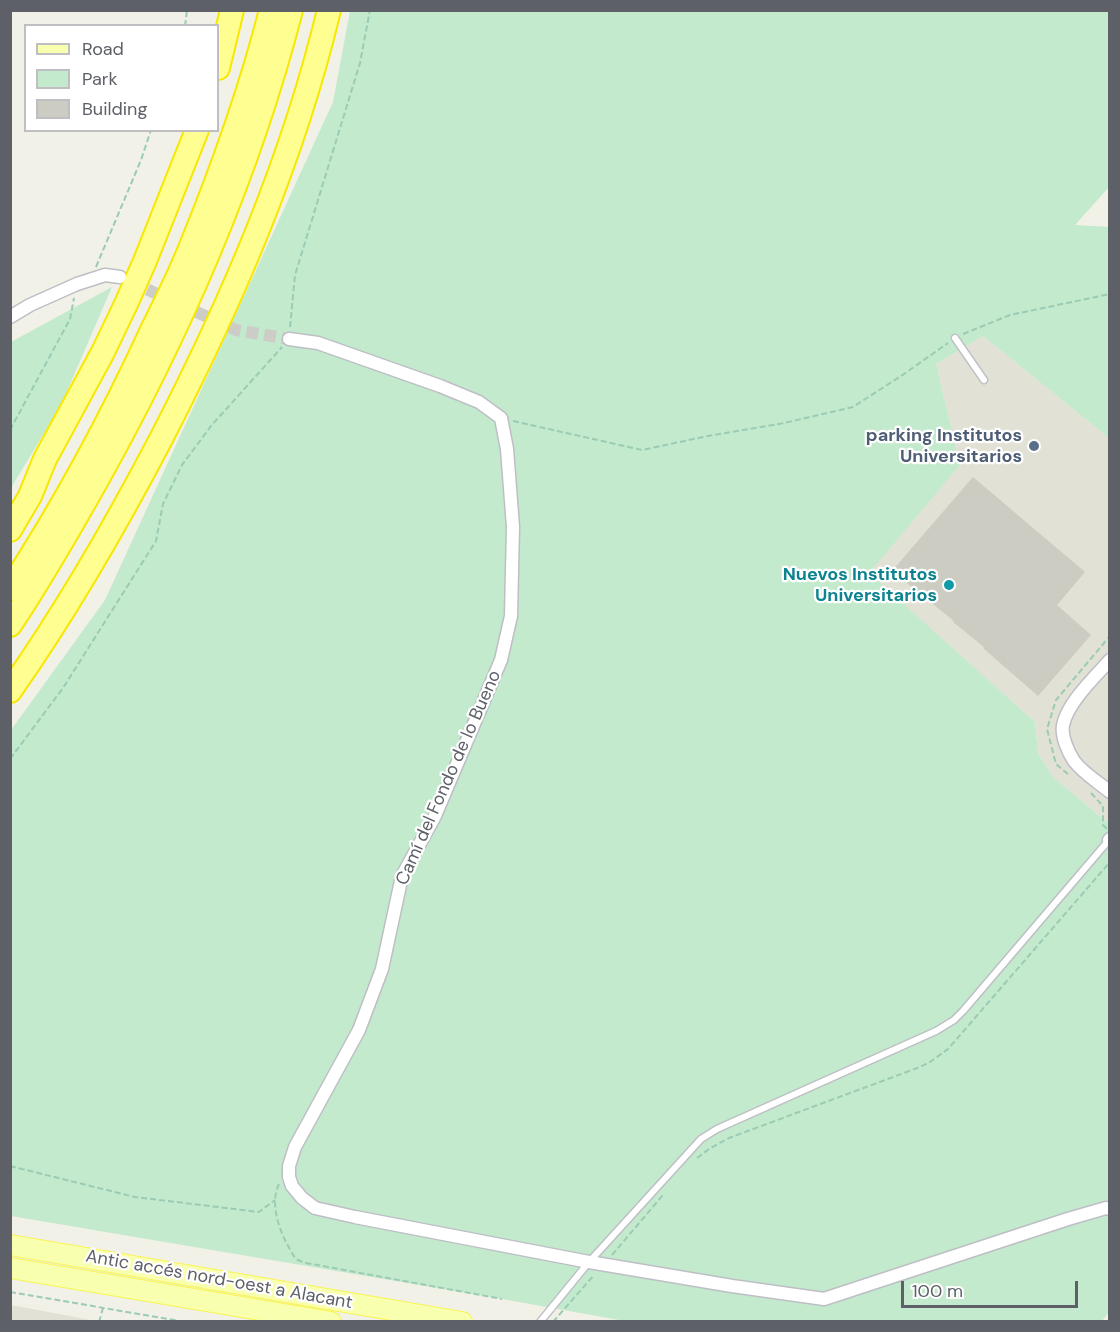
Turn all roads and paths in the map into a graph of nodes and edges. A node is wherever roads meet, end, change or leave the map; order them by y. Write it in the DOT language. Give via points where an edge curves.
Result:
graph roads {
  1 [pos="232,10"];
  2 [pos="261,10"];
  3 [pos="272,10"];
  4 [pos="291,10"];
  5 [pos="329,10"];
  6 [pos="370,10"];
  7 [pos="219,64"];
  8 [pos="151,132"];
  9 [pos="196,132"];
  10 [pos="210,198"];
  11 [pos="120,277"];
  12 [pos="90,280"];
  13 [pos="77,284"];
  14 [pos="1110,294"];
  15 [pos="10,317"];
  16 [pos="955,338"];
  17 [pos="289,339"];
  18 [pos="984,380"];
  19 [pos="501,418"];
  20 [pos="10,430"];
  21 [pos="10,530"];
  22 [pos="10,589"];
  23 [pos="10,625"];
  24 [pos="1110,660"];
  25 [pos="10,691"];
  26 [pos="10,759"];
  27 [pos="1110,792"];
  28 [pos="1109,840"];
  29 [pos="1110,862"];
  30 [pos="692,1163"];
  31 [pos="10,1166"];
  32 [pos="289,1166"];
  33 [pos="670,1188"];
  34 [pos="276,1199"];
  35 [pos="1110,1209"];
  36 [pos="10,1245"];
  37 [pos="589,1262"];
  38 [pos="604,1264"];
  39 [pos="10,1268"];
  40 [pos="10,1292"];
  41 [pos="502,1299"];
  42 [pos="103,1308"];
  43 [pos="99,1322"];
  44 [pos="186,1322"];
  45 [pos="332,1322"];
  46 [pos="462,1322"];
  47 [pos="540,1322"];
  48 [pos="554,1322"];
  1 -- 7 [label="highway"];
  2 -- 10 [label="highway" via="211,172"];
  3 -- 10 [label="highway" via="245,102"];
  4 -- 23 [label="highway" via="240,174 194,290 105,467"];
  5 -- 25 [label="highway" via="291,141 208,347 96,558"];
  6 -- 17 [label="path" via="360,63 295,275"];
  8 -- 12 [label="path"];
  9 -- 21 [label="highway" via="126,304"];
  10 -- 22 [label="highway" via="111,414"];
  11 -- 12 [label="street" via="105,275"];
  12 -- 13 [label="street"];
  13 -- 15 [label="street"];
  13 -- 20 [label="path" via="70,319"];
  14 -- 16 [label="path" via="1010,315"];
  16 -- 18 [label="lane"];
  16 -- 19 [label="path" via="852,407 642,450"];
  17 -- 19 [label="street" via="318,343 440,386 479,402"];
  17 -- 26 [label="path" via="211,426 182,465 163,504 156,541 63,688"];
  19 -- 32 [label="street, Camí del Fondo de lo Bueno" via="513,527 511,616 501,660 435,816 402,876 382,969 359,1030 295,1147"];
  24 -- 27 [label="street" via="1071,705 1063,726 1076,763"];
  28 -- 37 [label="lane" via="954,1020 701,1139"];
  29 -- 30 [label="path" via="940,1056 920,1067 729,1138"];
  31 -- 34 [label="path" via="135,1197 259,1212"];
  32 -- 34 [label="path" via="276,1190"];
  32 -- 37 [label="street" via="292,1186 315,1208"];
  33 -- 38 [label="path"];
  34 -- 41 [label="path" via="279,1229 296,1259"];
  35 -- 38 [label="street" via="1068,1219 824,1299"];
  36 -- 46 [label="main road, Antic accés nord-oest a Alacant"];
  37 -- 38 [label="street"];
  37 -- 47 [label="lane"];
  38 -- 48 [label="path"];
  39 -- 45 [label="main road, Antic accés nord-oest a Alacant"];
  40 -- 42 [label="path"];
  42 -- 43 [label="path"];
  42 -- 44 [label="path"];
}
